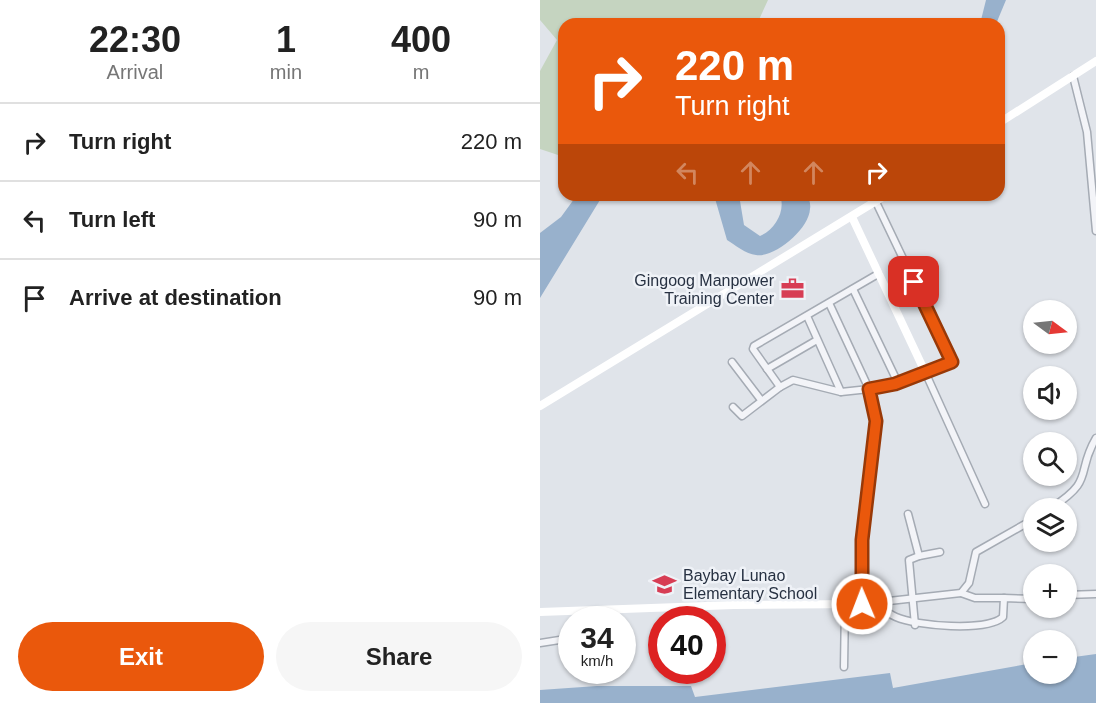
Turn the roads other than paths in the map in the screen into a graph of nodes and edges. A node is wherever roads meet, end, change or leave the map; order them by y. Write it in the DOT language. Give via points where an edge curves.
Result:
graph roads {
  1 [pos="1096,61"];
  2 [pos="1073,76"];
  3 [pos="1005,119"];
  4 [pos="876,202"];
  5 [pos="852,217"];
  6 [pos="1096,231"];
  7 [pos="878,274"];
  8 [pos="853,289"];
  9 [pos="829,303"];
  10 [pos="807,316"];
  11 [pos="817,340"];
  12 [pos="732,362"];
  13 [pos="767,369"];
  14 [pos="926,374"];
  15 [pos="898,383"];
  16 [pos="780,387"];
  17 [pos="869,389"];
  18 [pos="841,392"];
  19 [pos="761,400"];
  20 [pos="540,406"];
  21 [pos="734,407"];
  22 [pos="1096,438"];
  23 [pos="1065,498"];
  24 [pos="985,504"];
  25 [pos="908,514"];
  26 [pos="1023,525"];
  27 [pos="940,552"];
  28 [pos="919,556"];
  29 [pos="961,593"];
  30 [pos="1096,594"];
  31 [pos="1077,595"];
  32 [pos="1004,598"];
  33 [pos="1023,598"];
  34 [pos="913,599"];
  35 [pos="878,603"];
  36 [pos="862,604"];
  37 [pos="845,606"];
  38 [pos="540,612"];
  39 [pos="915,624"];
  40 [pos="558,640"];
  41 [pos="540,643"];
  42 [pos="844,667"];
  1 -- 2 [label="street"];
  2 -- 3 [label="street"];
  2 -- 6 [label="street" via="1087,132"];
  4 -- 5 [label="street"];
  4 -- 14 [label="street" via="952,361"];
  5 -- 7 [label="street"];
  5 -- 20 [label="street"];
  7 -- 8 [label="street"];
  7 -- 14 [label="street"];
  8 -- 9 [label="street"];
  8 -- 15 [label="street"];
  9 -- 10 [label="street"];
  9 -- 17 [label="street"];
  10 -- 11 [label="street"];
  10 -- 13 [label="street" via="754,346"];
  11 -- 13 [label="street"];
  11 -- 18 [label="street"];
  12 -- 19 [label="street"];
  13 -- 16 [label="street"];
  14 -- 15 [label="street"];
  14 -- 24 [label="street"];
  15 -- 17 [label="street"];
  16 -- 18 [label="street" via="797,380"];
  16 -- 19 [label="street"];
  17 -- 18 [label="street"];
  17 -- 36 [label="street" via="876,421 862,540"];
  19 -- 21 [label="street" via="742,416"];
  22 -- 23 [label="street" via="1077,490"];
  25 -- 28 [label="street"];
  26 -- 29 [label="street" via="976,552 969,583"];
  27 -- 28 [label="street"];
  28 -- 34 [label="street" via="909,560"];
  29 -- 32 [label="street" via="975,598"];
  29 -- 34 [label="street"];
  30 -- 31 [label="street"];
  32 -- 33 [label="street"];
  32 -- 39 [label="street" via="1004,615 993,623"];
  34 -- 35 [label="street"];
  34 -- 39 [label="street"];
  35 -- 36 [label="street"];
  35 -- 39 [label="street" via="895,617"];
  36 -- 37 [label="street"];
  37 -- 38 [label="street"];
  37 -- 42 [label="street"];
  40 -- 41 [label="street"];
}
